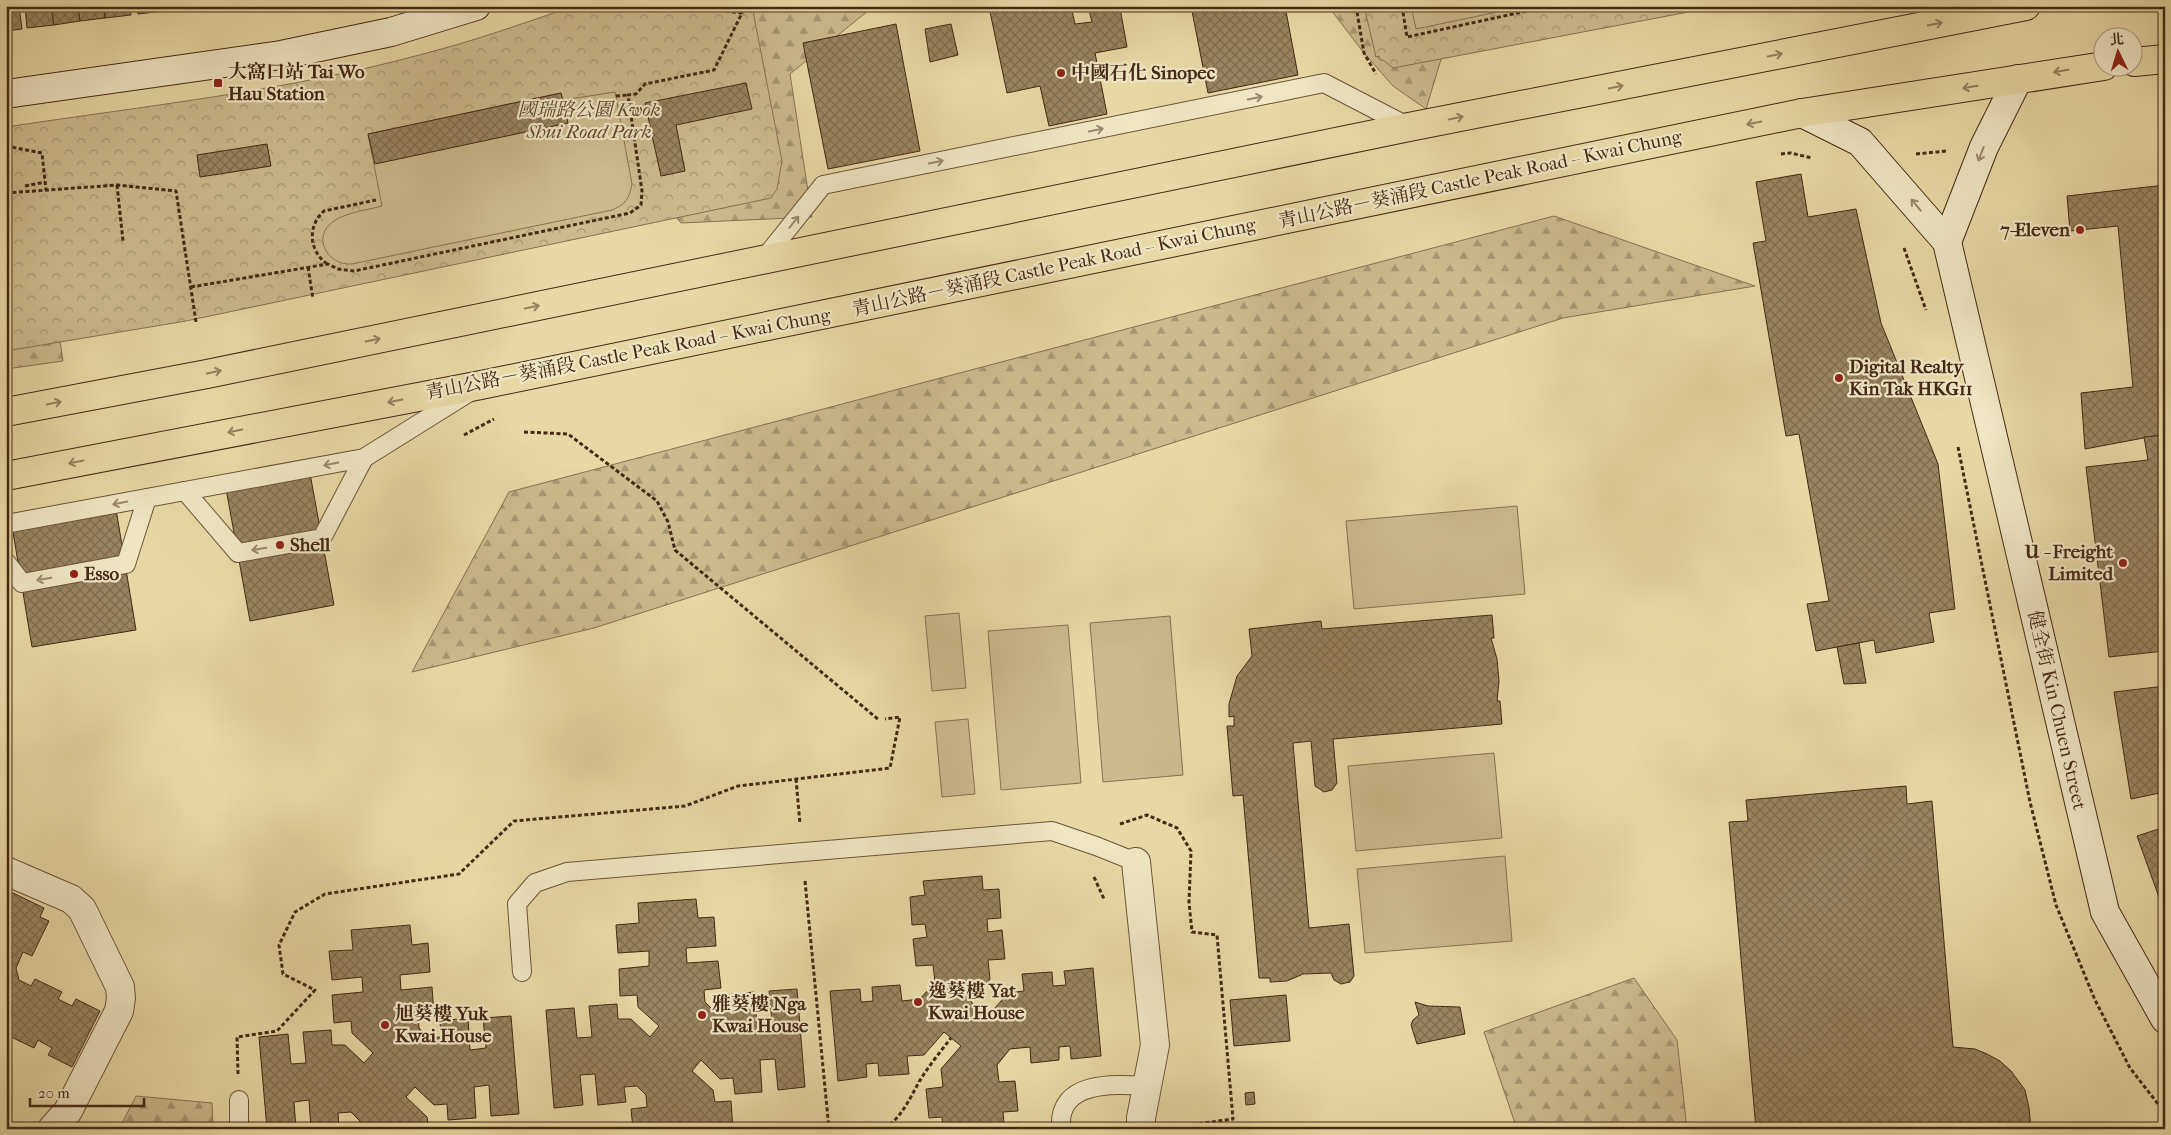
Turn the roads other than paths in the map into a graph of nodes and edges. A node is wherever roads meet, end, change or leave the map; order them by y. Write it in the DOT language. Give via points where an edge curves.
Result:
graph roads {
  1 [pos="476,6"];
  2 [pos="2026,6"];
  3 [pos="2165,59"];
  4 [pos="2144,61"];
  5 [pos="2094,68"];
  6 [pos="2018,79"];
  7 [pos="6,94"];
  8 [pos="1802,113"];
  9 [pos="1408,127"];
  10 [pos="1947,242"];
  11 [pos="763,260"];
  12 [pos="481,384"];
  13 [pos="6,412"];
  14 [pos="364,458"];
  15 [pos="6,476"];
  16 [pos="185,491"];
  17 [pos="147,498"];
  18 [pos="6,524"];
  19 [pos="6,562"];
  20 [pos="1136,862"];
  21 [pos="6,871"];
  22 [pos="522,972"];
  23 [pos="2165,1019"];
  24 [pos="1147,1086"];
  25 [pos="239,1100"];
  26 [pos="52,1129"];
  27 [pos="239,1129"];
  28 [pos="1061,1129"];
  29 [pos="1141,1129"];
  1 -- 7 [label="street" via="391,32 281,55"];
  9 -- 2 [label="main road, one-way"];
  3 -- 4 [label="main road"];
  5 -- 6 [label="main road, 青山公路－葵涌段 Castle Peak Road – Kwai Chung, one-way"];
  6 -- 8 [label="main road, 青山公路－葵涌段 Castle Peak Road – Kwai Chung, one-way"];
  6 -- 10 [label="street, one-way" via="1984,147"];
  10 -- 8 [label="street, 健全街 Kin Chuen Street, one-way" via="1860,142"];
  8 -- 12 [label="main road, 青山公路－葵涌段 Castle Peak Road – Kwai Chung, one-way"];
  9 -- 11 [label="main road"];
  11 -- 9 [label="lane, one-way" via="823,185 1324,83"];
  10 -- 23 [label="street, 健全街 Kin Chuen Street" via="2105,912"];
  13 -- 11 [label="main road, one-way"];
  12 -- 14 [label="lane"];
  12 -- 15 [label="main road, 青山公路－葵涌段 Castle Peak Road – Kwai Chung, one-way"];
  14 -- 16 [label="lane, one-way"];
  14 -- 16 [label="lane, one-way" via="322,538 238,553"];
  16 -- 17 [label="lane"];
  17 -- 18 [label="lane, one-way"];
  17 -- 19 [label="lane, one-way" via="126,564 22,583"];
  20 -- 22 [label="lane" via="1052,831 567,872 535,883 517,904"];
  20 -- 24 [label="street" via="1155,1045"];
  21 -- 26 [label="street" via="71,899 82,909 120,986 119,1011 68,1112"];
  24 -- 28 [label="lane" via="1118,1084 1085,1090 1065,1104"];
  24 -- 29 [label="street"];
  25 -- 27 [label="lane"];
}
